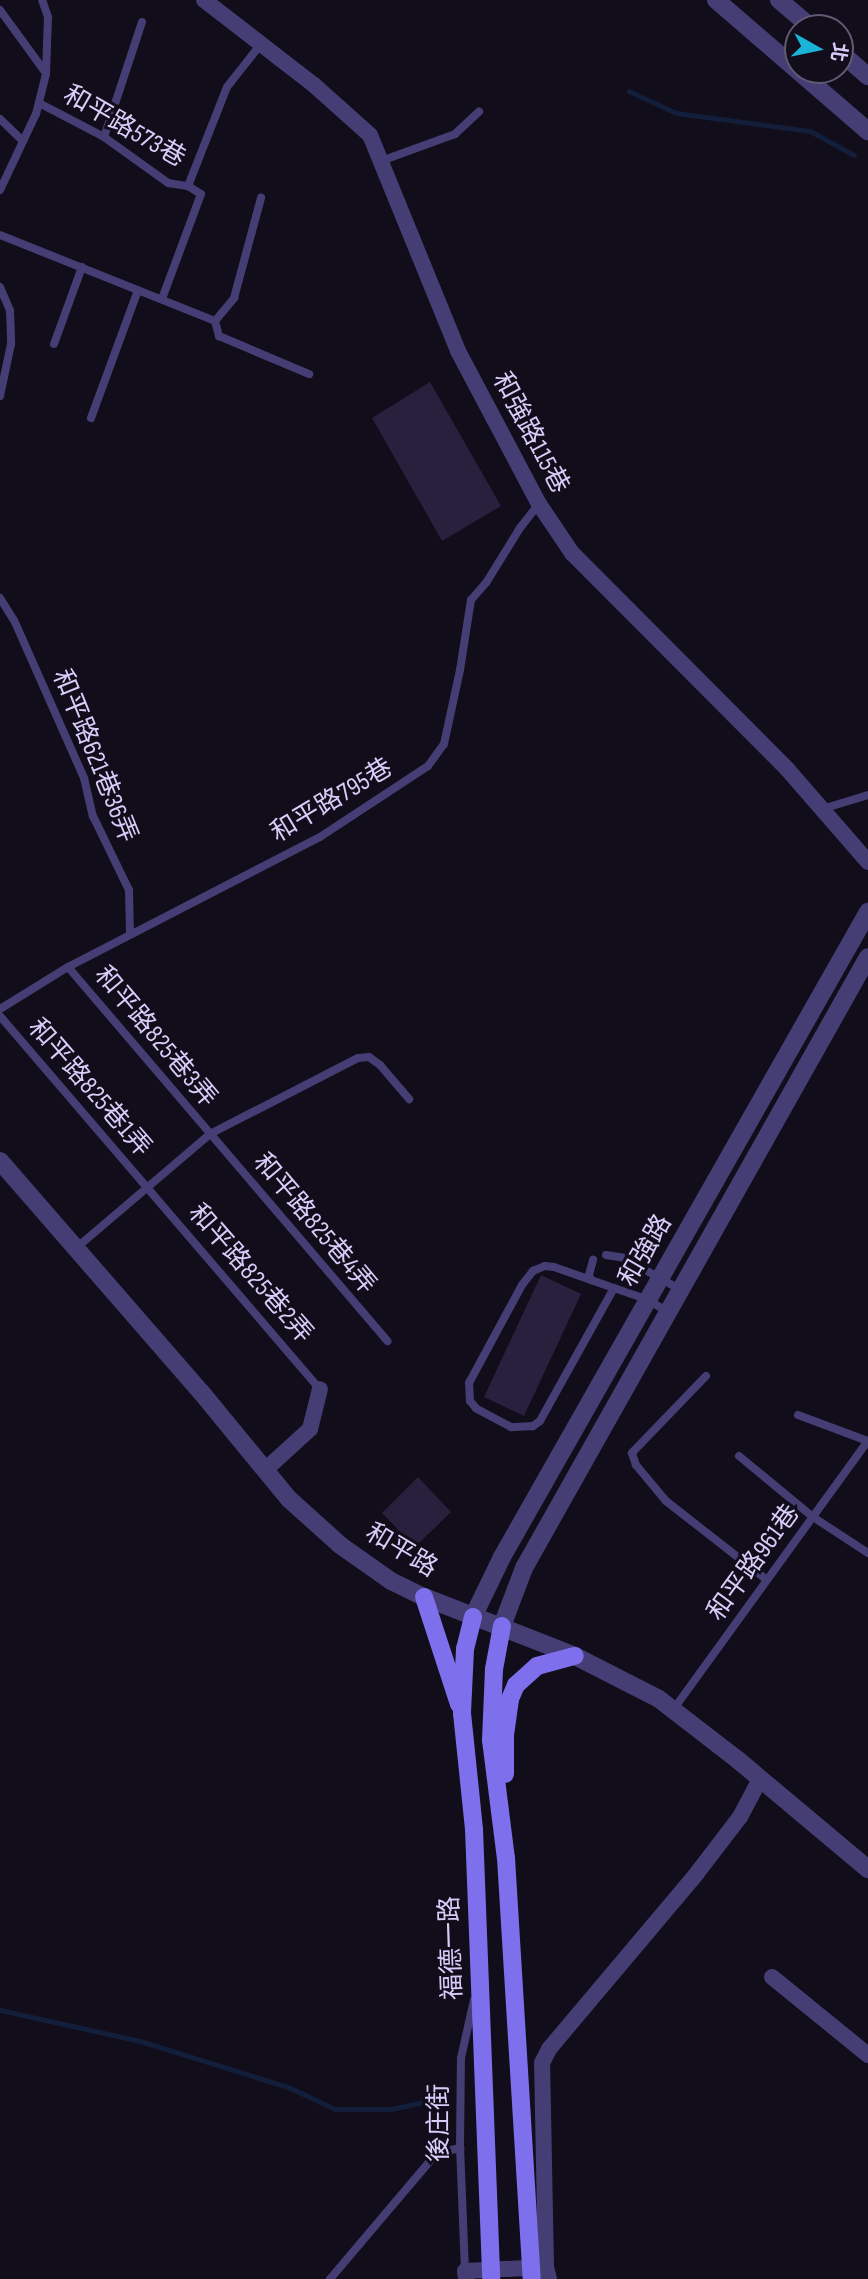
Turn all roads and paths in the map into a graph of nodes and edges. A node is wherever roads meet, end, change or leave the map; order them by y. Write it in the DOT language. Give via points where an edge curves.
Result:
graph roads {
  1 [pos="42,0"];
  2 [pos="204,0"];
  3 [pos="716,0"];
  4 [pos="779,0"];
  5 [pos="0,10"];
  6 [pos="795,14"];
  7 [pos="142,22"];
  8 [pos="261,44"];
  9 [pos="854,64"];
  10 [pos="46,74"];
  11 [pos="868,76"];
  12 [pos="39,103"];
  13 [pos="479,112"];
  14 [pos="0,119"];
  15 [pos="868,131"];
  16 [pos="104,137"];
  17 [pos="23,141"];
  18 [pos="381,160"];
  19 [pos="188,186"];
  20 [pos="0,190"];
  21 [pos="261,198"];
  22 [pos="0,235"];
  23 [pos="82,267"];
  24 [pos="0,287"];
  25 [pos="138,290"];
  26 [pos="162,299"];
  27 [pos="215,321"];
  28 [pos="54,344"];
  29 [pos="309,374"];
  30 [pos="0,396"];
  31 [pos="91,418"];
  32 [pos="539,504"];
  33 [pos="0,598"];
  34 [pos="868,795"];
  35 [pos="822,809"];
  36 [pos="868,862"];
  37 [pos="868,912"];
  38 [pos="130,934"];
  39 [pos="868,957"];
  40 [pos="68,967"];
  41 [pos="0,1009"];
  42 [pos="0,1016"];
  43 [pos="409,1100"];
  44 [pos="210,1134"];
  45 [pos="0,1161"];
  46 [pos="147,1187"];
  47 [pos="75,1248"];
  48 [pos="606,1255"];
  49 [pos="593,1260"];
  50 [pos="661,1279"];
  51 [pos="591,1280"];
  52 [pos="614,1288"];
  53 [pos="681,1290"];
  54 [pos="648,1300"];
  55 [pos="668,1312"];
  56 [pos="387,1341"];
  57 [pos="706,1376"];
  58 [pos="320,1389"];
  59 [pos="798,1415"];
  60 [pos="868,1441"];
  61 [pos="739,1456"];
  62 [pos="265,1470"];
  63 [pos="813,1517"];
  64 [pos="868,1553"];
  65 [pos="767,1580"];
  66 [pos="424,1597"];
  67 [pos="473,1617"];
  68 [pos="502,1626"];
  69 [pos="576,1656"];
  70 [pos="674,1710"];
  71 [pos="462,1713"];
  72 [pos="760,1779"];
  73 [pos="506,1858"];
  74 [pos="868,1869"];
  75 [pos="480,1977"];
  76 [pos="772,1977"];
  77 [pos="868,2055"];
  78 [pos="460,2148"];
  79 [pos="539,2273"];
  80 [pos="491,2274"];
  81 [pos="465,2275"];
  82 [pos="330,2279"];
  1 -- 10 [label="lane, 和平路573巷" via="48,17"];
  2 -- 8 [label="street, 和強路115巷"];
  3 -- 15 [label="street"];
  4 -- 6 [label="street"];
  5 -- 10 [label="lane"];
  7 -- 16 [label="lane"];
  8 -- 18 [label="street, 和強路115巷" via="370,135"];
  8 -- 19 [label="lane" via="227,87"];
  9 -- 11 [label="street"];
  10 -- 12 [label="lane, 和平路573巷"];
  12 -- 16 [label="lane, 和平路573巷"];
  12 -- 17 [label="lane, 和平路573巷"];
  13 -- 18 [label="lane" via="455,134"];
  14 -- 17 [label="lane"];
  16 -- 19 [label="lane, 和平路573巷" via="168,183"];
  17 -- 20 [label="lane, 和平路573巷"];
  18 -- 32 [label="street, 和強路115巷" via="458,351"];
  19 -- 26 [label="lane" via="201,194"];
  21 -- 27 [label="lane" via="234,298"];
  22 -- 23 [label="lane"];
  23 -- 25 [label="lane"];
  23 -- 28 [label="lane"];
  24 -- 30 [label="lane" via="10,310 11,344"];
  25 -- 26 [label="lane"];
  25 -- 31 [label="lane"];
  26 -- 27 [label="lane"];
  27 -- 29 [label="lane" via="219,336"];
  32 -- 35 [label="street, 和強路115巷" via="572,553"];
  32 -- 38 [label="lane, 和平路795巷" via="471,600 444,744 428,766 320,837"];
  33 -- 38 [label="lane, 和平路621巷36弄" via="84,778 93,816 129,890"];
  34 -- 35 [label="lane"];
  35 -- 36 [label="street, 和強路115巷"];
  37 -- 50 [label="street, 和強路"];
  38 -- 40 [label="lane, 和平路795巷"];
  39 -- 53 [label="street, 和強路"];
  40 -- 41 [label="lane, 和平路795巷"];
  40 -- 44 [label="lane, 和平路825巷3弄"];
  42 -- 46 [label="lane, 和平路825巷1弄"];
  43 -- 44 [label="lane" via="380,1065 369,1057 358,1058"];
  44 -- 46 [label="lane"];
  44 -- 56 [label="lane, 和平路825巷4弄"];
  45 -- 47 [label="street, 和平路"];
  46 -- 47 [label="lane"];
  46 -- 58 [label="lane, 和平路825巷2弄"];
  47 -- 62 [label="street, 和平路"];
  48 -- 50 [label="lane" via="624,1258"];
  49 -- 51 [label="lane"];
  50 -- 53 [label="lane"];
  50 -- 54 [label="street, 和強路"];
  51 -- 52 [label="lane"];
  51 -- 52 [label="lane" via="545,1266 533,1271 469,1383 470,1401 476,1408 511,1427 540,1421"];
  52 -- 54 [label="lane"];
  53 -- 55 [label="street, 和強路"];
  54 -- 55 [label="lane"];
  54 -- 67 [label="street, 和強路" via="502,1557"];
  55 -- 68 [label="street, 和強路" via="524,1568"];
  57 -- 65 [label="lane" via="632,1453 636,1465 666,1502"];
  58 -- 62 [label="street" via="310,1429"];
  59 -- 60 [label="lane"];
  60 -- 63 [label="lane, 和平路961巷"];
  61 -- 63 [label="lane"];
  62 -- 66 [label="street, 和平路" via="289,1499 340,1545 391,1581"];
  63 -- 64 [label="lane"];
  63 -- 65 [label="lane, 和平路961巷"];
  65 -- 70 [label="lane, 和平路961巷"];
  66 -- 67 [label="street, 和平路"];
  66 -- 71 [label="main road"];
  67 -- 68 [label="street, 和平路"];
  67 -- 71 [label="main road, 福德一路" via="465,1649"];
  68 -- 69 [label="street, 和平路"];
  68 -- 73 [label="main road" via="494,1669 491,1740"];
  69 -- 70 [label="street, 和平路"];
  69 -- 73 [label="main road" via="537,1666 516,1685 510,1699 505,1735"];
  70 -- 72 [label="street, 和平路"];
  71 -- 75 [label="main road, 福德一路" via="474,1829"];
  72 -- 74 [label="street, 和平路"];
  72 -- 79 [label="street" via="740,1816 697,1873 542,2063"];
  73 -- 79 [label="main road"];
  75 -- 78 [label="lane, 後庄街" via="461,2058"];
  75 -- 80 [label="main road, 福德一路"];
  76 -- 77 [label="street"];
  78 -- 81 [label="lane, 後庄街"];
  78 -- 82 [label="lane" via="437,2152"];
  79 -- 80 [label="street"];
  80 -- 81 [label="street"];
}
